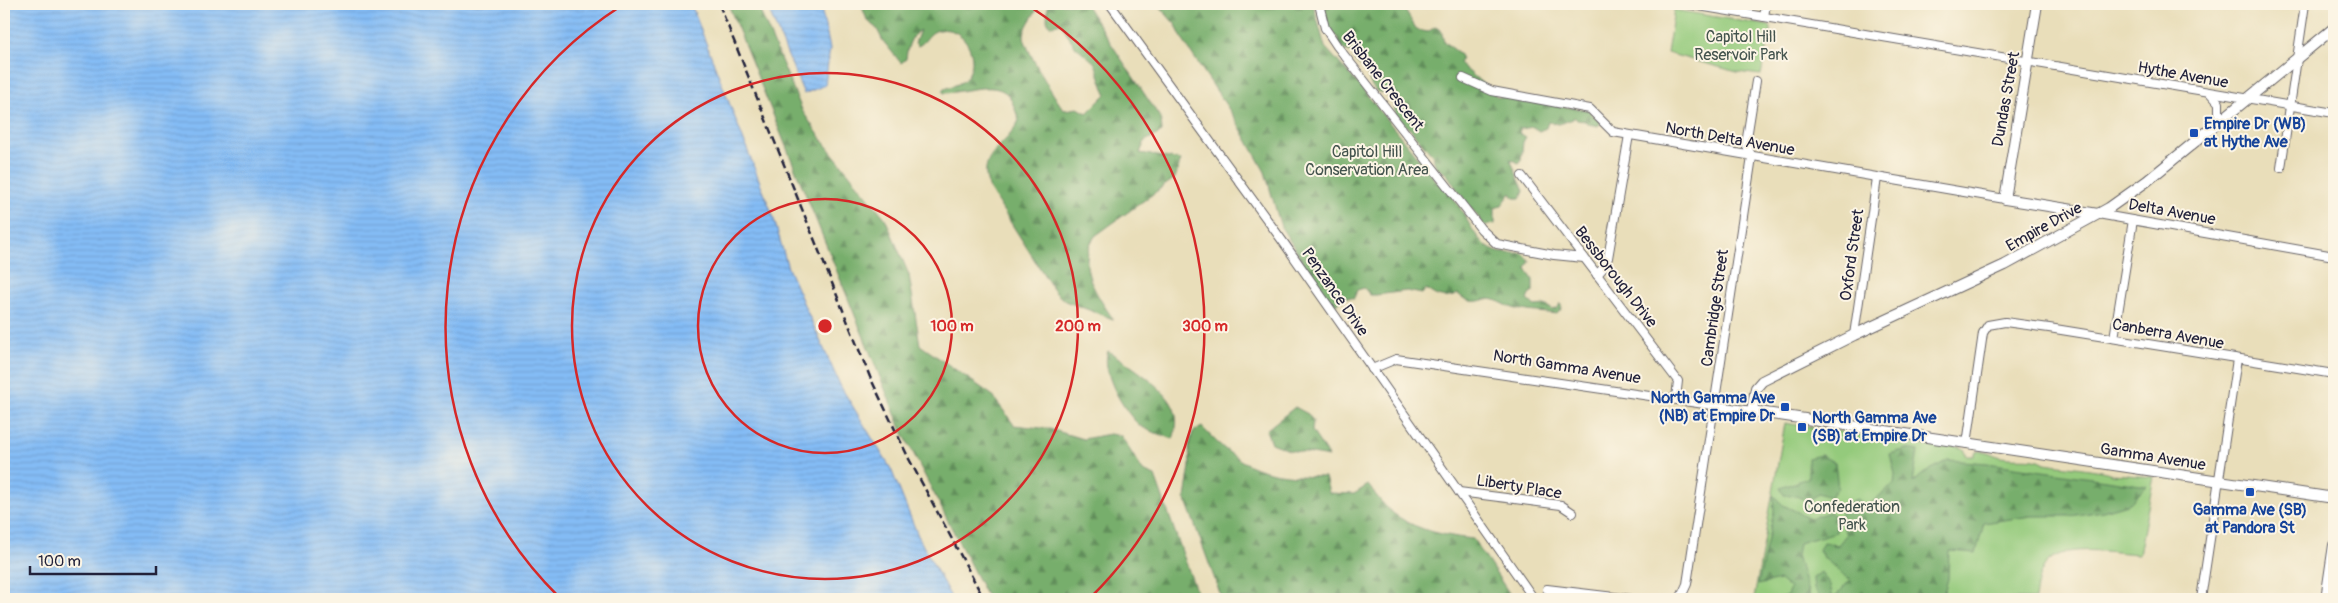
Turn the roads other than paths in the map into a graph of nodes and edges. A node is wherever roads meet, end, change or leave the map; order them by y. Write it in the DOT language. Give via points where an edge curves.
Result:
graph roads {
  1 [pos="1110,4"];
  2 [pos="1319,4"];
  3 [pos="1687,4"];
  4 [pos="1766,4"];
  5 [pos="2037,4"];
  6 [pos="2305,4"];
  7 [pos="1764,17"];
  8 [pos="2334,28"];
  9 [pos="2296,59"];
  10 [pos="2028,62"];
  11 [pos="1463,78"];
  12 [pos="1756,81"];
  13 [pos="2209,93"];
  14 [pos="2245,99"];
  15 [pos="2289,107"];
  16 [pos="2334,113"];
  17 [pos="2219,121"];
  18 [pos="1629,135"];
  19 [pos="1752,157"];
  20 [pos="2281,168"];
  21 [pos="1522,176"];
  22 [pos="1877,178"];
  23 [pos="2005,199"];
  24 [pos="2098,214"];
  25 [pos="2133,220"];
  26 [pos="2334,256"];
  27 [pos="1584,258"];
  28 [pos="1597,274"];
  29 [pos="1854,335"];
  30 [pos="2114,338"];
  31 [pos="2237,359"];
  32 [pos="1372,369"];
  33 [pos="2334,374"];
  34 [pos="1676,398"];
  35 [pos="1715,404"];
  36 [pos="1752,410"];
  37 [pos="1967,444"];
  38 [pos="2218,482"];
  39 [pos="1459,492"];
  40 [pos="2334,498"];
  41 [pos="1573,513"];
  42 [pos="2334,545"];
  43 [pos="1547,589"];
  44 [pos="1534,599"];
  45 [pos="1631,599"];
  46 [pos="1681,599"];
  47 [pos="2201,599"];
  48 [pos="2326,599"];
  1 -- 32 [label="street, Penzance Drive"];
  2 -- 27 [label="street, Brisbane Crescent" via="1325,28 1336,46 1484,233 1498,244"];
  3 -- 7 [label="street, Hythe Avenue"];
  4 -- 7 [label="street"];
  5 -- 10 [label="street, Dundas Street"];
  6 -- 9 [label="street"];
  7 -- 10 [label="street, Hythe Avenue"];
  8 -- 9 [label="street, Empire Drive"];
  9 -- 14 [label="street, Empire Drive"];
  9 -- 15 [label="street"];
  10 -- 13 [label="street, Hythe Avenue"];
  10 -- 23 [label="street, Dundas Street"];
  11 -- 18 [label="street, North Delta Avenue" via="1492,91 1590,109 1613,132"];
  12 -- 19 [label="street, Cambridge Street" via="1746,144"];
  13 -- 14 [label="street, Hythe Avenue"];
  13 -- 17 [label="street" via="2219,103"];
  14 -- 15 [label="street, Hythe Avenue"];
  14 -- 17 [label="street, Empire Drive"];
  15 -- 16 [label="street, Hythe Avenue"];
  15 -- 20 [label="street"];
  17 -- 24 [label="street, Empire Drive" via="2141,186"];
  18 -- 19 [label="street, North Delta Avenue"];
  18 -- 28 [label="street" via="1608,258"];
  19 -- 22 [label="street, North Delta Avenue"];
  19 -- 35 [label="street, Cambridge Street"];
  21 -- 27 [label="street, Bessborough Drive"];
  22 -- 23 [label="street, North Delta Avenue"];
  22 -- 29 [label="street, Oxford Street"];
  23 -- 24 [label="street, Delta Avenue"];
  24 -- 25 [label="street, Delta Avenue"];
  24 -- 29 [label="street, Empire Drive" via="2005,265"];
  25 -- 26 [label="street, Delta Avenue"];
  25 -- 30 [label="street"];
  27 -- 28 [label="street, Bessborough Drive"];
  28 -- 34 [label="street, Bessborough Drive" via="1678,381"];
  29 -- 36 [label="street, Empire Drive" via="1762,381 1756,388"];
  30 -- 31 [label="street, Canberra Avenue"];
  30 -- 37 [label="street, Canberra Avenue" via="1997,322 1988,325 1983,333"];
  31 -- 33 [label="street, Canberra Avenue"];
  31 -- 38 [label="street"];
  32 -- 34 [label="street, North Gamma Avenue" via="1396,359"];
  32 -- 39 [label="street, Penzance Drive"];
  34 -- 35 [label="street, North Gamma Avenue"];
  35 -- 36 [label="street, North Gamma Avenue"];
  35 -- 46 [label="street, Cambridge Street" via="1687,584"];
  36 -- 37 [label="street, North Gamma Avenue"];
  37 -- 38 [label="street, Gamma Avenue"];
  38 -- 40 [label="street, Gamma Avenue"];
  38 -- 47 [label="street"];
  39 -- 41 [label="street, Liberty Place" via="1561,506"];
  39 -- 44 [label="street, Penzance Drive"];
  42 -- 48 [label="street"];
  43 -- 45 [label="street"];
}
